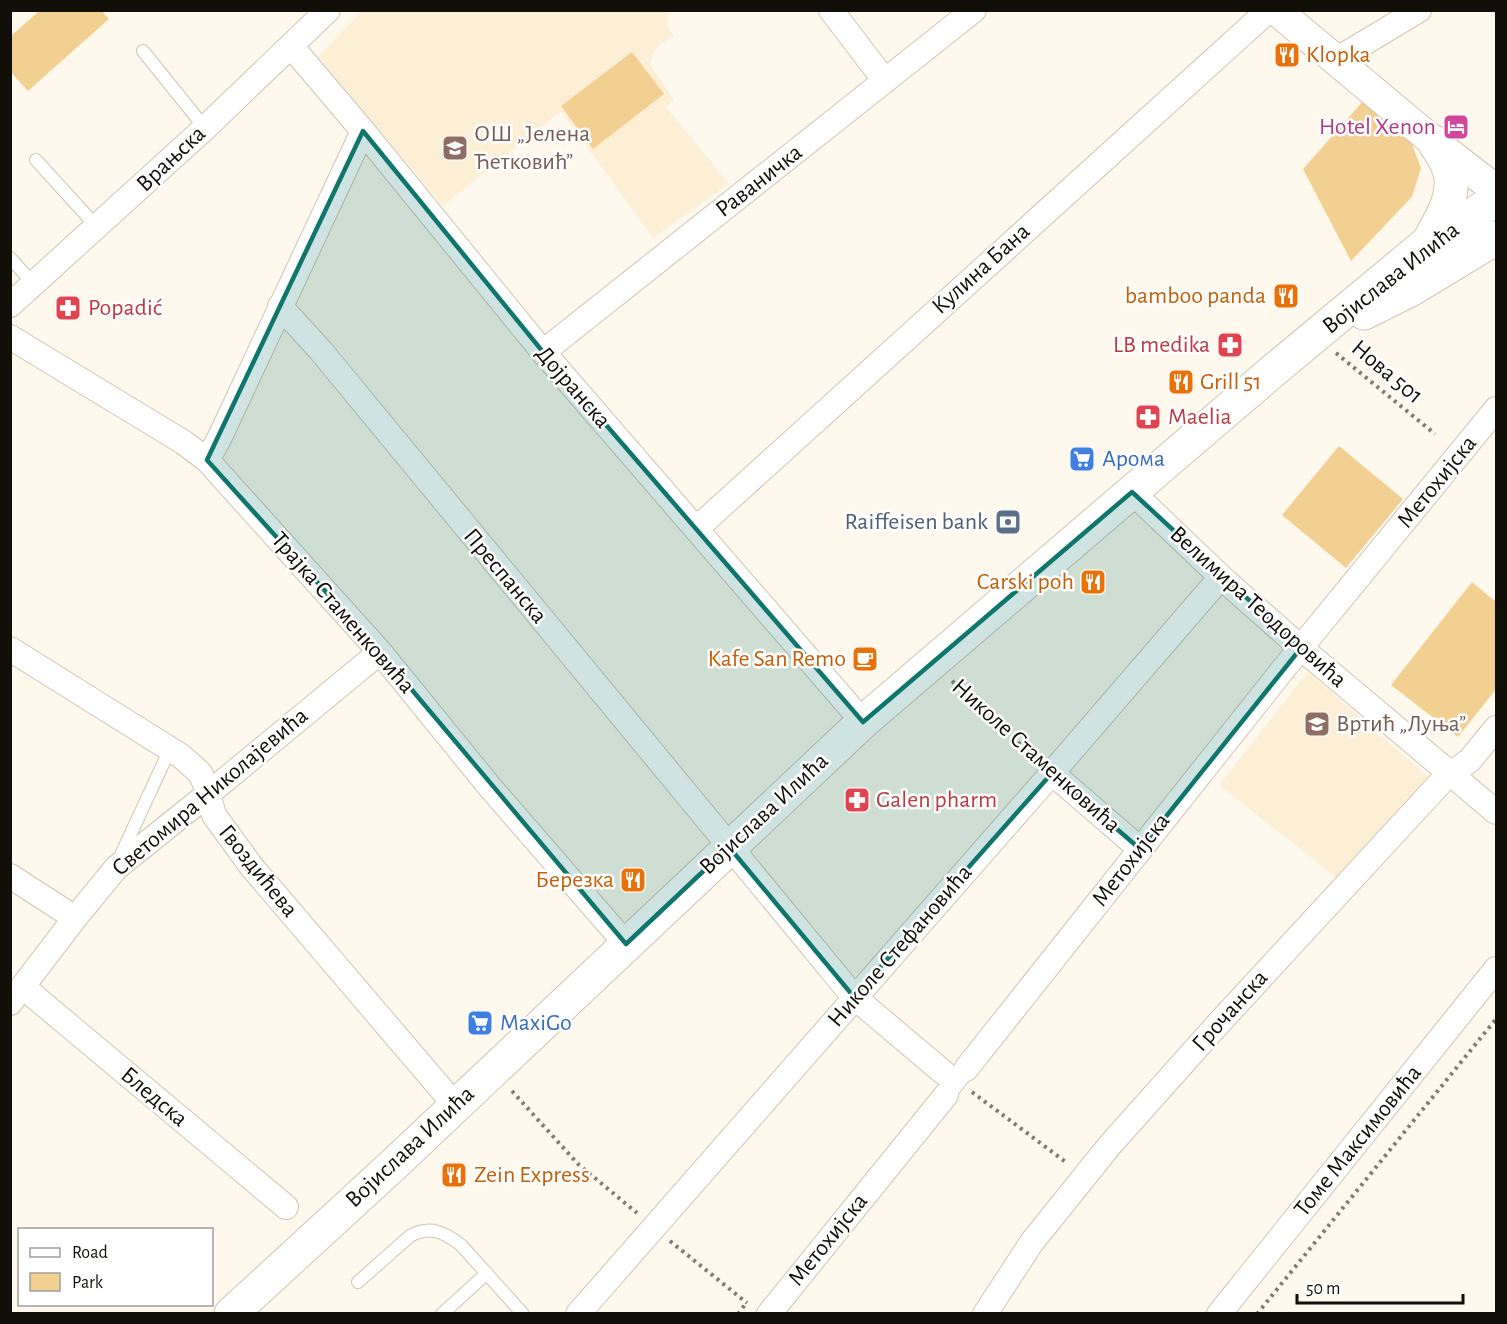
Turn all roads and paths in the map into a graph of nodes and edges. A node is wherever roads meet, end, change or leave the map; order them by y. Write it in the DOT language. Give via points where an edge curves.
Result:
graph roads {
  1 [pos="328,10"];
  2 [pos="831,10"];
  3 [pos="974,10"];
  4 [pos="1269,10"];
  5 [pos="1276,10"];
  6 [pos="1419,10"];
  7 [pos="291,46"];
  8 [pos="143,51"];
  9 [pos="1336,60"];
  10 [pos="885,81"];
  11 [pos="205,128"];
  12 [pos="363,131"];
  13 [pos="1434,142"];
  14 [pos="36,160"];
  15 [pos="1497,190"];
  16 [pos="1497,200"];
  17 [pos="97,227"];
  18 [pos="1497,238"];
  19 [pos="1427,243"];
  20 [pos="10,258"];
  21 [pos="34,284"];
  22 [pos="10,305"];
  23 [pos="280,306"];
  24 [pos="1317,336"];
  25 [pos="10,337"];
  26 [pos="543,352"];
  27 [pos="1497,409"];
  28 [pos="1435,435"];
  29 [pos="207,460"];
  30 [pos="1132,492"];
  31 [pos="696,529"];
  32 [pos="1221,577"];
  33 [pos="1301,648"];
  34 [pos="10,649"];
  35 [pos="380,652"];
  36 [pos="932,662"];
  37 [pos="863,722"];
  38 [pos="1497,728"];
  39 [pos="170,749"];
  40 [pos="1052,773"];
  41 [pos="1452,773"];
  42 [pos="208,794"];
  43 [pos="1497,812"];
  44 [pos="729,847"];
  45 [pos="1140,849"];
  46 [pos="116,867"];
  47 [pos="10,876"];
  48 [pos="75,918"];
  49 [pos="626,944"];
  50 [pos="1497,969"];
  51 [pos="17,995"];
  52 [pos="854,997"];
  53 [pos="1497,1019"];
  54 [pos="953,1079"];
  55 [pos="517,1097"];
  56 [pos="455,1105"];
  57 [pos="1084,1176"];
  58 [pos="286,1207"];
  59 [pos="653,1227"];
  60 [pos="487,1273"];
  61 [pos="358,1282"];
  62 [pos="1260,1312"];
  63 [pos="231,1314"];
  64 [pos="442,1314"];
  65 [pos="523,1314"];
  66 [pos="578,1314"];
  67 [pos="738,1314"];
  68 [pos="769,1314"];
  69 [pos="985,1314"];
  70 [pos="1219,1314"];
  1 -- 7 [label="street, Врањска"];
  2 -- 10 [label="street"];
  3 -- 10 [label="street, Раваничка"];
  4 -- 31 [label="street, Кулина Бана"];
  5 -- 9 [label="street"];
  6 -- 9 [label="street"];
  7 -- 11 [label="street, Врањска"];
  7 -- 12 [label="street, Дојранска"];
  8 -- 11 [label="lane"];
  9 -- 13 [label="street"];
  10 -- 26 [label="street, Раваничка"];
  11 -- 17 [label="street, Врањска"];
  12 -- 23 [label="street"];
  12 -- 26 [label="street, Дојранска"];
  13 -- 15 [label="street"];
  13 -- 19 [label="main road" via="1450,169 1451,191"];
  14 -- 17 [label="lane"];
  16 -- 19 [label="main road, Војислава Илића"];
  17 -- 21 [label="street, Врањска"];
  18 -- 24 [label="main road, Војислава Илића" via="1412,289"];
  19 -- 24 [label="main road, Војислава Илића"];
  20 -- 21 [label="lane"];
  21 -- 22 [label="street, Врањска"];
  23 -- 29 [label="street"];
  23 -- 44 [label="street, Преспанска"];
  24 -- 28 [label="path, Нова 501"];
  24 -- 30 [label="main road, Војислава Илића"];
  25 -- 29 [label="street, Трајка Стаменковића"];
  26 -- 31 [label="street, Дојранска"];
  27 -- 33 [label="street, Метохијска"];
  29 -- 35 [label="street, Трајка Стаменковића"];
  30 -- 32 [label="street, Велимира Теодоровића"];
  30 -- 36 [label="main road, Војислава Илића"];
  31 -- 37 [label="street, Дојранска"];
  32 -- 33 [label="street, Велимира Теодоровића"];
  32 -- 40 [label="street, Николе Стефановића"];
  33 -- 41 [label="street, Велимира Теодоровића"];
  33 -- 45 [label="street, Метохијска"];
  34 -- 39 [label="street, Гвоздићева"];
  35 -- 42 [label="street, Светомира Николајевића"];
  35 -- 49 [label="street, Трајка Стаменковића"];
  36 -- 37 [label="main road, Војислава Илића"];
  36 -- 40 [label="path, Николе Стаменковића"];
  37 -- 44 [label="main road, Војислава Илића"];
  38 -- 41 [label="street, Грочанска" via="1470,760"];
  39 -- 42 [label="street, Гвоздићева" via="200,773"];
  39 -- 46 [label="lane"];
  40 -- 45 [label="street, Николе Стаменковића"];
  40 -- 52 [label="street, Николе Стефановића"];
  41 -- 43 [label="street, Велимира Теодоровића"];
  41 -- 57 [label="street, Грочанска" via="1218,1024"];
  42 -- 46 [label="street, Светомира Николајевића"];
  42 -- 56 [label="street, Гвоздићева" via="219,824 251,866"];
  44 -- 49 [label="main road, Војислава Илића"];
  44 -- 52 [label="street, Преспанска"];
  45 -- 54 [label="street, Метохијска"];
  46 -- 48 [label="street, Светомира Николајевића"];
  47 -- 48 [label="street"];
  48 -- 51 [label="street, Светомира Николајевића"];
  49 -- 56 [label="main road, Војислава Илића"];
  50 -- 70 [label="street, Томе Максимовића"];
  51 -- 58 [label="street, Бледска"];
  52 -- 54 [label="street, Преспанска"];
  52 -- 59 [label="street, Николе Стефановића"];
  53 -- 62 [label="path"];
  54 -- 57 [label="path"];
  54 -- 68 [label="street, Метохијска"];
  55 -- 59 [label="path" via="578,1164"];
  56 -- 63 [label="main road, Војислава Илића"];
  57 -- 69 [label="street, Грочанска" via="1032,1242"];
  59 -- 66 [label="street, Николе Стефановића"];
  59 -- 67 [label="path" via="747,1303"];
  60 -- 61 [label="lane" via="452,1238 428,1229 410,1236"];
  60 -- 64 [label="lane"];
  60 -- 65 [label="lane"];
}
